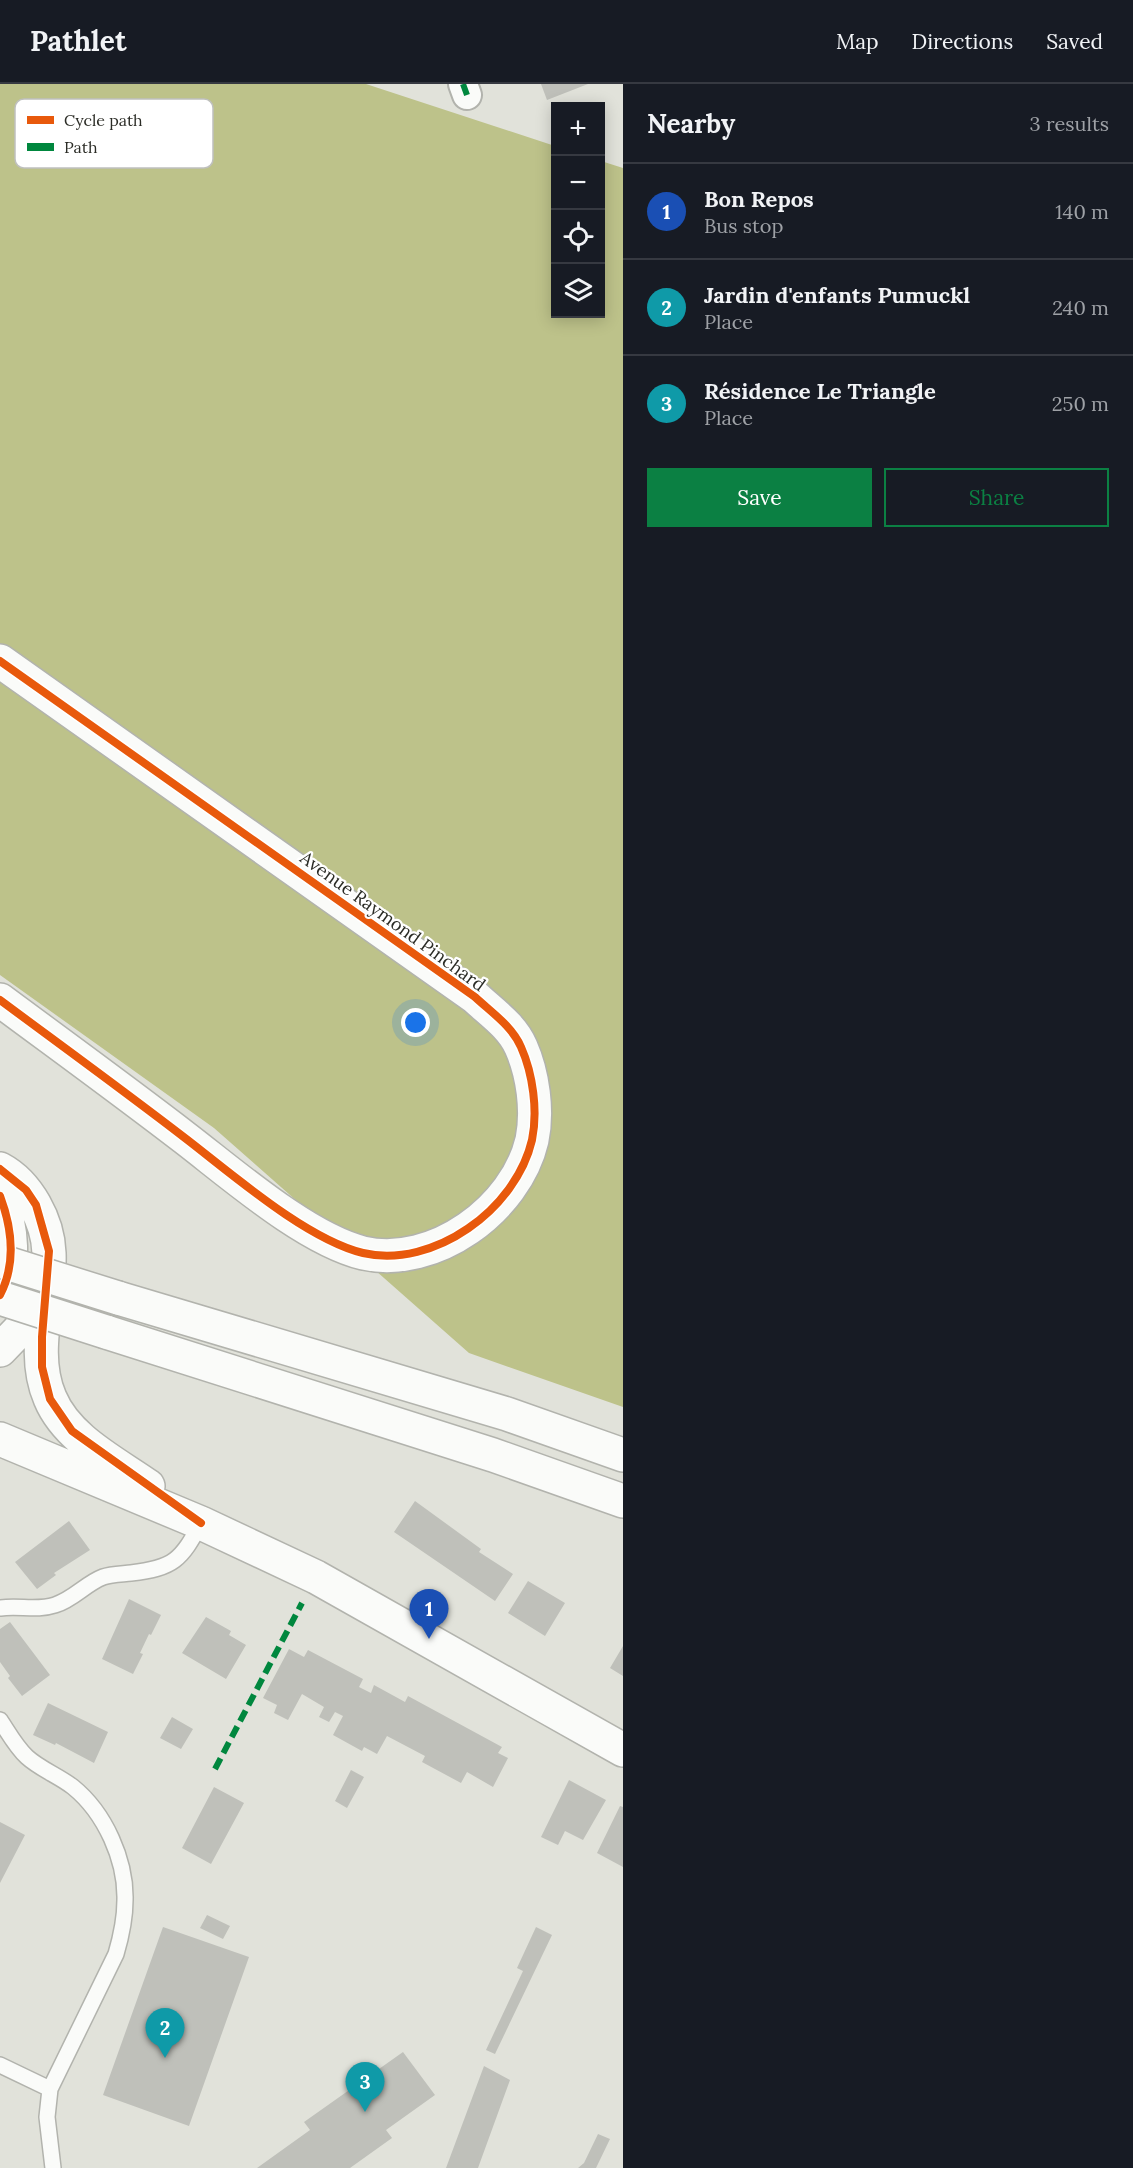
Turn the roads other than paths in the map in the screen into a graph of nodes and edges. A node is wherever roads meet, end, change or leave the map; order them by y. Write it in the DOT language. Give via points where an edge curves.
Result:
graph roads {
  1 [pos="0,661"];
  2 [pos="0,1000"];
  3 [pos="0,1169"];
  4 [pos="0,1196"];
  5 [pos="0,1261"];
  6 [pos="47,1278"];
  7 [pos="0,1296"];
  8 [pos="0,1350"];
  9 [pos="7,1438"];
  10 [pos="623,1455"];
  11 [pos="623,1502"];
  12 [pos="201,1523"];
  13 [pos="0,1608"];
  14 [pos="0,1720"];
  15 [pos="623,1749"];
  16 [pos="0,2065"];
  17 [pos="51,2089"];
  18 [pos="53,2168"];
  1 -- 2 [label="main road, Avenue Raymond Pinchard" via="465,990 497,1017 513,1034 528,1068 534,1111 532,1139 508,1190 480,1220 440,1244 418,1251 364,1253 319,1234 268,1201"];
  3 -- 6 [label="main road" via="26,1190 36,1204 50,1251"];
  4 -- 7 [label="main road" via="9,1219 10,1254"];
  5 -- 10 [label="main road, bridge" via="507,1414"];
  6 -- 8 [label="main road" via="27,1322"];
  6 -- 12 [label="main road" via="42,1367 50,1399 61,1417 96,1450"];
  7 -- 11 [label="main road, bridge" via="493,1455"];
  9 -- 12 [label="main road"];
  12 -- 13 [label="lane" via="184,1554 162,1568 105,1576 69,1600 43,1608"];
  12 -- 15 [label="main road" via="316,1578"];
  14 -- 17 [label="lane" via="28,1758 85,1798 112,1841 122,1869 126,1900 116,1954"];
  16 -- 17 [label="lane"];
  17 -- 18 [label="lane" via="47,2117"];
}
